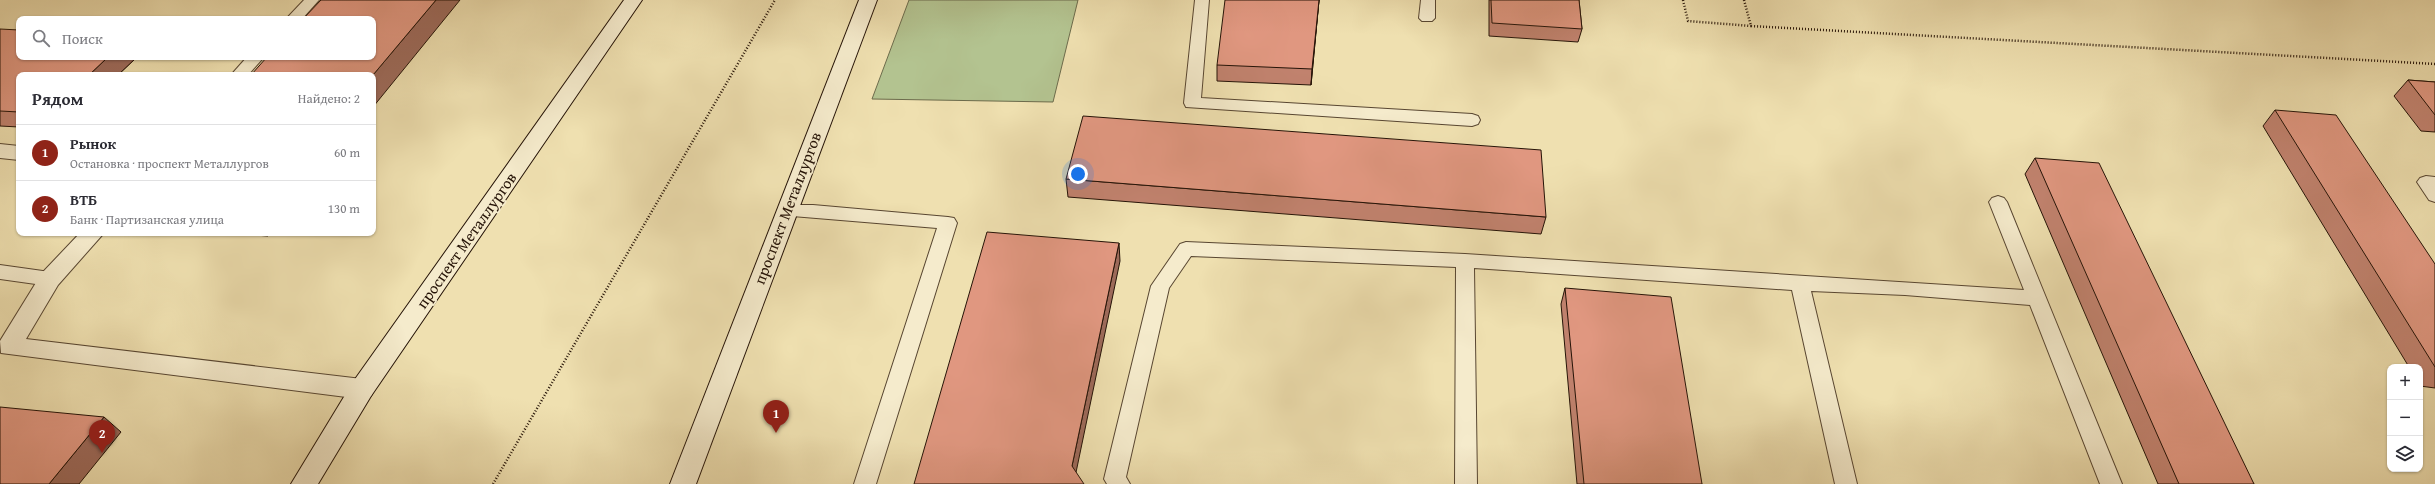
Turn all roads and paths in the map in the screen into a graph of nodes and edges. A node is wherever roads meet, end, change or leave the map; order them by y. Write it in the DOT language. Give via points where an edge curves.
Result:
graph roads {
  1 [pos="312,0"];
  2 [pos="633,0"];
  3 [pos="775,0"];
  4 [pos="868,0"];
  5 [pos="1202,0"];
  6 [pos="1428,0"];
  7 [pos="1683,0"];
  8 [pos="1744,0"];
  9 [pos="297,16"];
  10 [pos="1427,18"];
  11 [pos="1751,26"];
  12 [pos="253,60"];
  13 [pos="2435,64"];
  14 [pos="242,72"];
  15 [pos="1472,120"];
  16 [pos="0,152"];
  17 [pos="16,153"];
  18 [pos="2435,183"];
  19 [pos="2435,196"];
  20 [pos="1998,202"];
  21 [pos="786,211"];
  22 [pos="90,236"];
  23 [pos="1465,261"];
  24 [pos="0,272"];
  25 [pos="50,279"];
  26 [pos="1800,284"];
  27 [pos="2036,298"];
  28 [pos="362,389"];
  29 [pos="304,484"];
  30 [pos="493,484"];
  31 [pos="683,484"];
  32 [pos="865,484"];
  33 [pos="1119,484"];
  34 [pos="1466,484"];
  35 [pos="1846,484"];
  36 [pos="2111,484"];
  1 -- 9 [label="lane"];
  2 -- 28 [label="street, проспект Металлургов"];
  3 -- 30 [label="path"];
  4 -- 21 [label="street, проспект Металлургов"];
  5 -- 15 [label="lane" via="1192,103"];
  6 -- 10 [label="lane"];
  7 -- 11 [label="path" via="1688,21"];
  8 -- 11 [label="path"];
  11 -- 13 [label="path"];
  12 -- 14 [label="lane"];
  16 -- 17 [label="street"];
  18 -- 19 [label="lane" via="2426,182"];
  20 -- 27 [label="lane"];
  21 -- 31 [label="street, проспект Металлургов"];
  21 -- 32 [label="lane" via="948,223"];
  22 -- 25 [label="street"];
  23 -- 26 [label="lane"];
  23 -- 33 [label="lane" via="1186,249 1160,286 1115,479"];
  23 -- 34 [label="lane"];
  24 -- 25 [label="lane"];
  25 -- 28 [label="street" via="9,346"];
  26 -- 27 [label="lane" via="1905,288"];
  26 -- 35 [label="lane"];
  27 -- 36 [label="lane"];
  28 -- 29 [label="street, проспект Металлургов"];
}
